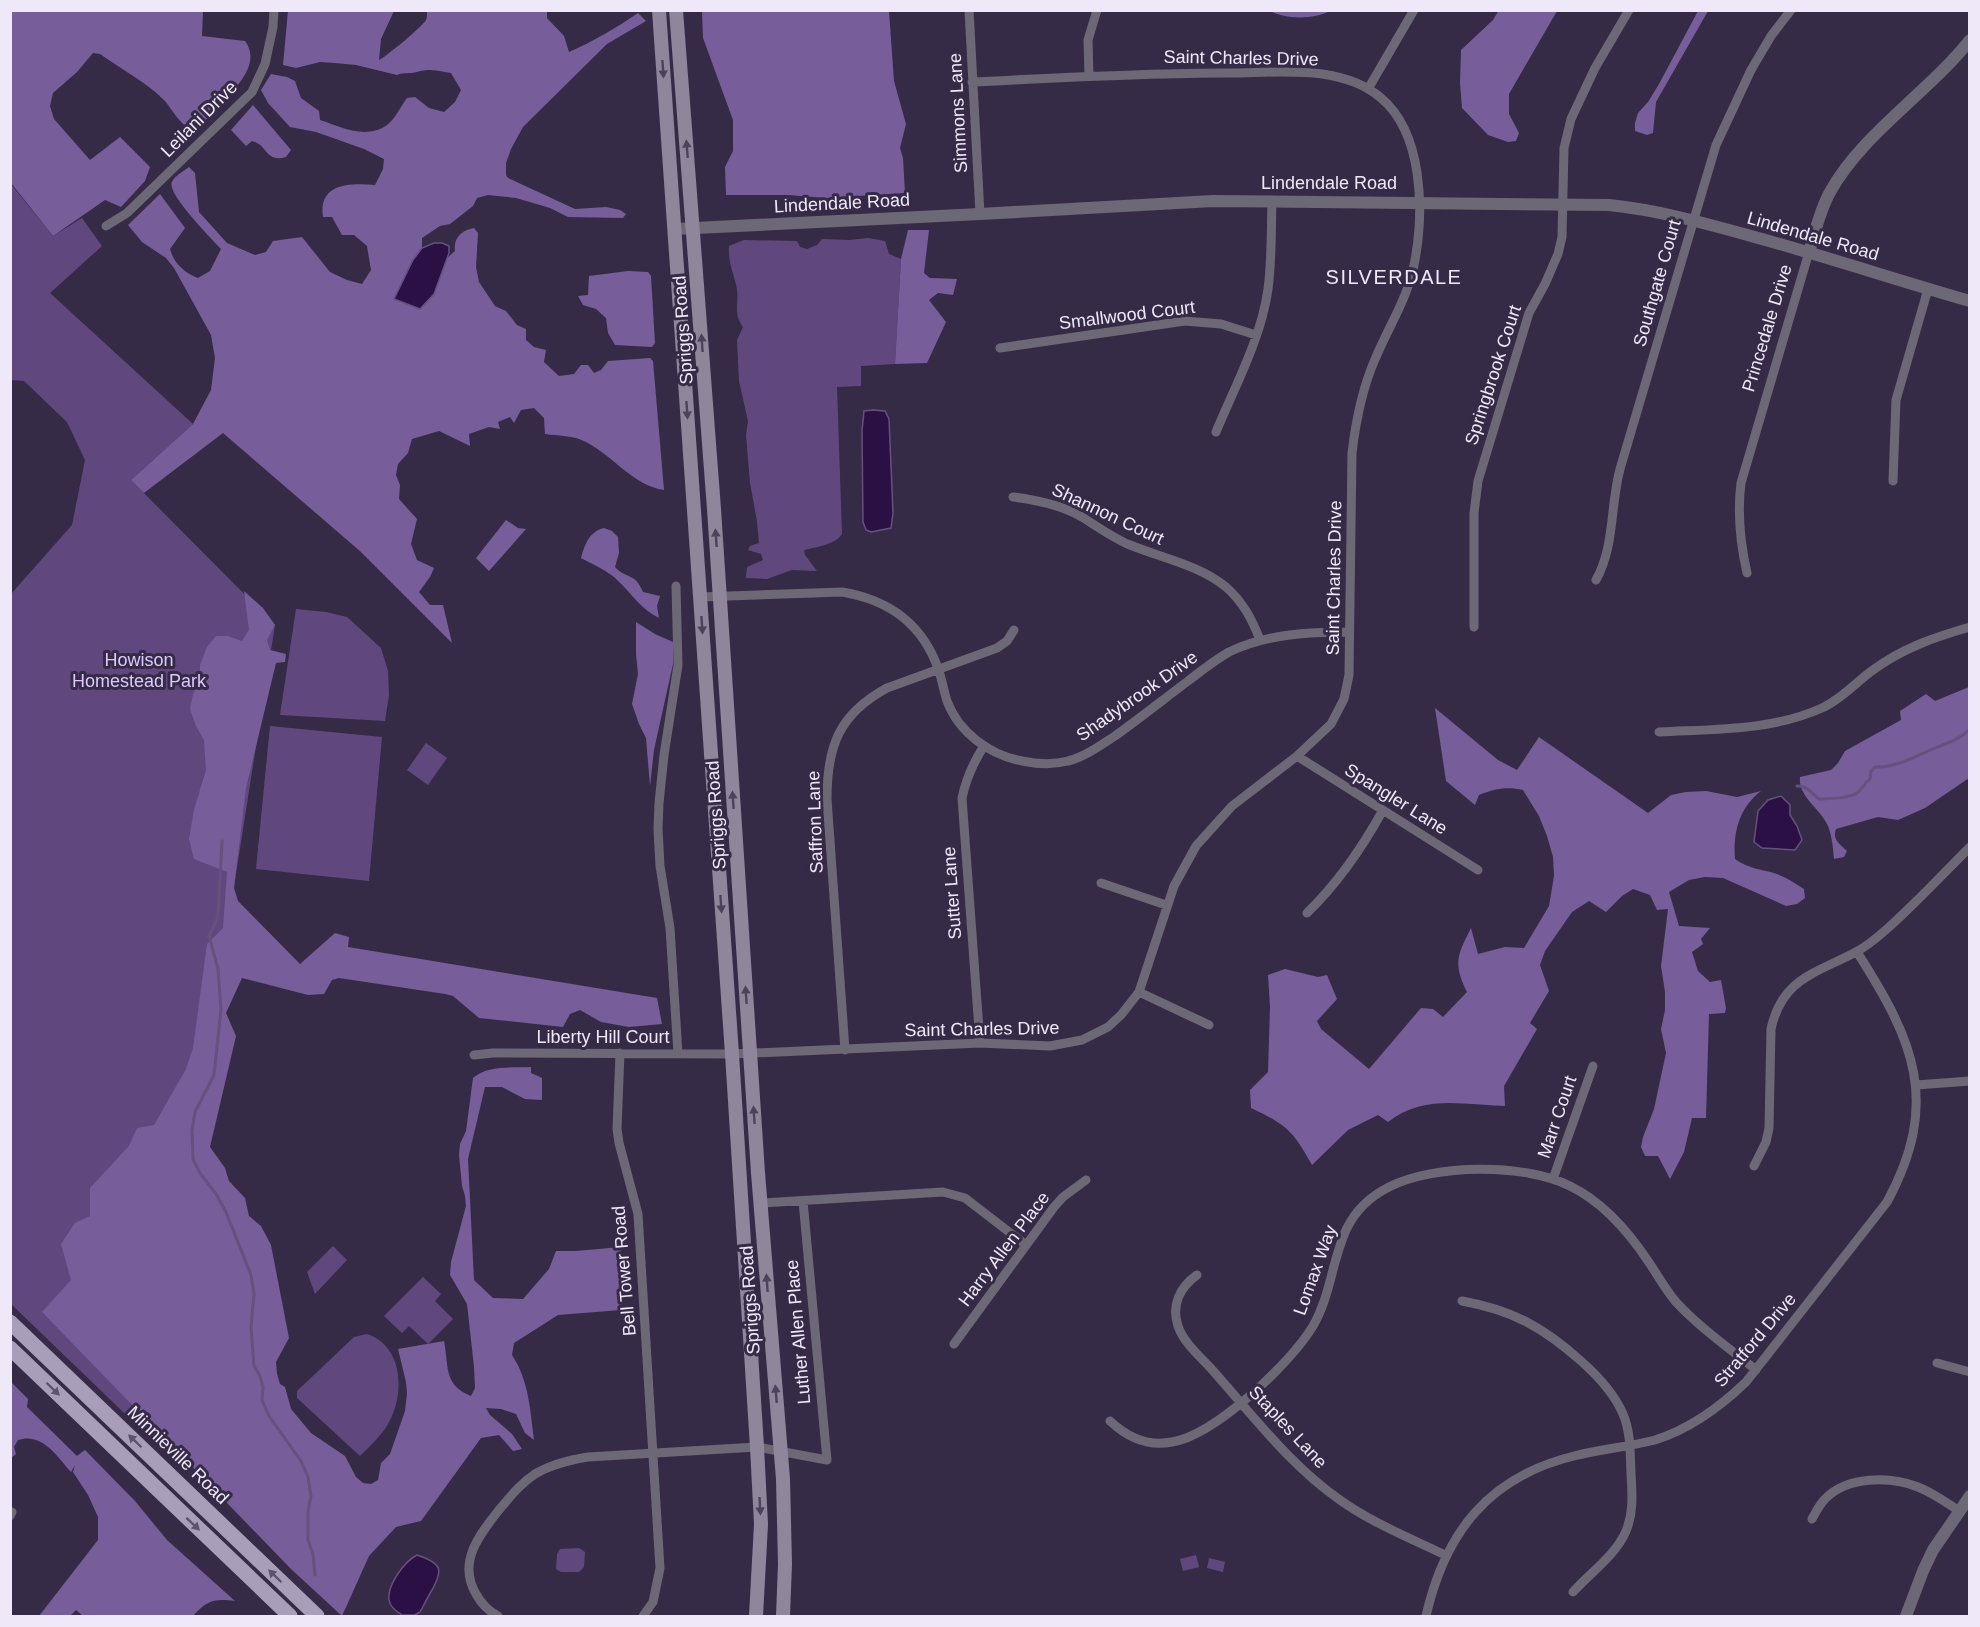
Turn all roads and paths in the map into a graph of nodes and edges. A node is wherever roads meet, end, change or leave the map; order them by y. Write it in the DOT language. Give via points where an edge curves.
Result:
graph roads {
  1 [pos="274,10"];
  2 [pos="659,10"];
  3 [pos="676,10"];
  4 [pos="969,10"];
  5 [pos="1097,10"];
  6 [pos="1414,10"];
  7 [pos="1629,10"];
  8 [pos="1791,10"];
  9 [pos="1970,40"];
  10 [pos="1089,76"];
  11 [pos="972,82"];
  12 [pos="1368,89"];
  13 [pos="1272,201"];
  14 [pos="1419,202"];
  15 [pos="1562,204"];
  16 [pos="980,214"];
  17 [pos="1693,220"];
  18 [pos="106,226"];
  19 [pos="693,228"];
  20 [pos="675,229"];
  21 [pos="1809,252"];
  22 [pos="1928,289"];
  23 [pos="1970,301"];
  24 [pos="1256,335"];
  25 [pos="1000,348"];
  26 [pos="1216,432"];
  27 [pos="1893,481"];
  28 [pos="1013,497"];
  29 [pos="1747,573"];
  30 [pos="1596,580"];
  31 [pos="676,586"];
  32 [pos="719,596"];
  33 [pos="700,597"];
  34 [pos="1474,627"];
  35 [pos="1970,627"];
  36 [pos="1014,630"];
  37 [pos="1349,632"];
  38 [pos="1260,640"];
  39 [pos="939,670"];
  40 [pos="1659,732"];
  41 [pos="984,747"];
  42 [pos="1297,756"];
  43 [pos="1383,810"];
  44 [pos="1970,847"];
  45 [pos="1478,870"];
  46 [pos="1101,883"];
  47 [pos="1166,905"];
  48 [pos="1307,913"];
  49 [pos="1857,952"];
  50 [pos="1139,992"];
  51 [pos="1209,1025"];
  52 [pos="980,1042"];
  53 [pos="845,1050"];
  54 [pos="620,1053"];
  55 [pos="750,1053"];
  56 [pos="678,1054"];
  57 [pos="732,1054"];
  58 [pos="474,1055"];
  59 [pos="1593,1066"];
  60 [pos="1970,1081"];
  61 [pos="1916,1085"];
  62 [pos="1754,1166"];
  63 [pos="1553,1179"];
  64 [pos="1086,1180"];
  65 [pos="803,1200"];
  66 [pos="761,1203"];
  67 [pos="1026,1245"];
  68 [pos="1197,1275"];
  69 [pos="1462,1301"];
  70 [pos="10,1322"];
  71 [pos="954,1344"];
  72 [pos="10,1348"];
  73 [pos="1937,1363"];
  74 [pos="1756,1370"];
  75 [pos="1970,1372"];
  76 [pos="1241,1402"];
  77 [pos="1110,1420"];
  78 [pos="1630,1444"];
  79 [pos="757,1447"];
  80 [pos="781,1452"];
  81 [pos="652,1453"];
  82 [pos="1970,1496"];
  83 [pos="1959,1511"];
  84 [pos="1812,1519"];
  85 [pos="1445,1555"];
  86 [pos="1573,1592"];
  87 [pos="1908,1616"];
  88 [pos="290,1617"];
  89 [pos="317,1617"];
  90 [pos="498,1617"];
  91 [pos="643,1617"];
  92 [pos="756,1617"];
  93 [pos="783,1617"];
  94 [pos="1426,1617"];
  1 -- 18 [label="street, Leilani Drive" via="265,64 252,92 127,213"];
  2 -- 20 [label="main road, Spriggs Road, one-way"];
  19 -- 3 [label="main road, Spriggs Road, one-way"];
  4 -- 11 [label="street, Simmons Lane"];
  5 -- 10 [label="street" via="1088,40"];
  6 -- 12 [label="street"];
  7 -- 15 [label="street, Springbrook Court" via="1570,119 1564,148"];
  8 -- 17 [label="street, Southgate Court" via="1771,36 1727,118"];
  9 -- 21 [label="street, Princedale Drive" via="1842,173 1825,201"];
  10 -- 11 [label="street, Saint Charles Drive"];
  10 -- 12 [label="street, Saint Charles Drive" via="1311,73 1340,78"];
  11 -- 16 [label="street, Simmons Lane"];
  12 -- 14 [label="street, Saint Charles Drive" via="1388,105 1408,136 1417,170"];
  13 -- 14 [label="street, Lindendale Road"];
  13 -- 16 [label="street, Lindendale Road" via="1202,201"];
  13 -- 24 [label="street" via="1268,291"];
  14 -- 15 [label="street, Lindendale Road"];
  14 -- 37 [label="street, Saint Charles Drive" via="1415,261 1408,289 1367,377 1355,427"];
  15 -- 17 [label="street, Lindendale Road" via="1638,208"];
  15 -- 34 [label="street, Springbrook Court" via="1558,254 1528,313 1478,481 1474,513"];
  16 -- 19 [label="street, Lindendale Road"];
  17 -- 21 [label="street, Lindendale Road"];
  17 -- 30 [label="street, Southgate Court" via="1615,487 1607,558"];
  19 -- 20 [label="street, Lindendale Road"];
  32 -- 19 [label="main road, Spriggs Road, one-way"];
  20 -- 33 [label="main road, Spriggs Road, one-way"];
  21 -- 22 [label="street, Lindendale Road"];
  21 -- 29 [label="street, Princedale Drive" via="1741,483 1738,520"];
  22 -- 23 [label="street, Lindendale Road"];
  22 -- 27 [label="street" via="1896,400"];
  24 -- 25 [label="street, Smallwood Court" via="1221,324 1185,321"];
  24 -- 26 [label="street"];
  28 -- 38 [label="street, Shannon Court" via="1066,509 1127,544 1212,577 1246,609"];
  31 -- 56 [label="street" via="678,664 663,764 658,832"];
  32 -- 33 [label="street, Shadybrook Drive"];
  32 -- 39 [label="street, Shadybrook Drive" via="831,591 876,600 912,624"];
  55 -- 32 [label="main road, Spriggs Road, one-way"];
  33 -- 57 [label="main road, Spriggs Road, one-way"];
  35 -- 40 [label="street" via="1910,647 1839,698 1808,714 1752,726"];
  36 -- 39 [label="street, Saffron Lane" via="997,648"];
  37 -- 38 [label="street, Shadybrook Drive"];
  37 -- 42 [label="street, Saint Charles Drive" via="1349,675 1344,699 1331,723"];
  38 -- 41 [label="street, Shadybrook Drive" via="1212,663 1104,744 1070,761 1024,762"];
  39 -- 41 [label="street, Shadybrook Drive" via="956,717"];
  39 -- 53 [label="street, Saffron Lane" via="887,688 860,705 842,726 831,754 826,799"];
  41 -- 52 [label="street, Sutter Lane" via="973,763 962,798"];
  42 -- 43 [label="street, Spangler Lane"];
  42 -- 47 [label="street, Saint Charles Drive" via="1253,788 1213,825 1184,865"];
  43 -- 45 [label="street, Spangler Lane"];
  43 -- 48 [label="street" via="1359,851"];
  44 -- 49 [label="street" via="1887,929"];
  46 -- 47 [label="street"];
  47 -- 50 [label="street, Saint Charles Drive"];
  49 -- 61 [label="street, Stratford Drive" via="1902,1029"];
  49 -- 62 [label="street" via="1803,978 1786,993 1774,1014 1769,1128"];
  50 -- 51 [label="street"];
  50 -- 52 [label="street, Saint Charles Drive" via="1108,1026 1082,1040 1050,1046"];
  52 -- 53 [label="street, Saint Charles Drive"];
  53 -- 55 [label="street, Saint Charles Drive"];
  54 -- 56 [label="street, Liberty Hill Court"];
  54 -- 58 [label="street, Liberty Hill Court"];
  54 -- 81 [label="street, Bell Tower Road" via="617,1129 638,1214"];
  55 -- 57 [label="street, Saint Charles Drive"];
  66 -- 55 [label="main road, Spriggs Road, one-way"];
  56 -- 57 [label="street, Liberty Hill Court"];
  57 -- 79 [label="main road, Spriggs Road"];
  59 -- 63 [label="street, Marr Court"];
  60 -- 61 [label="street"];
  61 -- 74 [label="street, Stratford Drive" via="1912,1143 1887,1202"];
  63 -- 74 [label="street, Lomax Way" via="1587,1196 1616,1220 1675,1300"];
  63 -- 76 [label="street, Lomax Way" via="1504,1170 1469,1170 1405,1180 1375,1195 1348,1227 1314,1325 1291,1354"];
  64 -- 67 [label="street, Harry Allen Place" via="1063,1197"];
  65 -- 66 [label="street"];
  65 -- 67 [label="street" via="928,1192 954,1194 975,1205"];
  65 -- 80 [label="street, Luther Allen Place" via="827,1460"];
  80 -- 66 [label="main road, Spriggs Road, one-way"];
  67 -- 71 [label="street, Harry Allen Place"];
  68 -- 76 [label="street, Staples Lane" via="1182,1287 1179,1295 1178,1326"];
  69 -- 78 [label="street" via="1506,1311 1561,1343 1613,1396 1624,1416"];
  89 -- 70 [label="main road, Minnieville Road, one-way"];
  72 -- 88 [label="main road, one-way"];
  73 -- 75 [label="street"];
  74 -- 78 [label="street, Stratford Drive" via="1701,1419 1655,1439"];
  76 -- 77 [label="street, Lomax Way" via="1206,1428 1173,1442 1136,1439"];
  76 -- 85 [label="street, Staples Lane" via="1296,1463 1337,1498"];
  78 -- 85 [label="street, Stratford Drive" via="1563,1459 1519,1476 1474,1514"];
  78 -- 86 [label="street" via="1633,1502 1626,1531 1613,1552"];
  79 -- 80 [label="street"];
  79 -- 81 [label="street"];
  79 -- 92 [label="main road, Spriggs Road, one-way" via="761,1524"];
  80 -- 93 [label="main road, Spriggs Road"];
  81 -- 90 [label="street" via="565,1460 536,1474 517,1489 476,1541 469,1562 473,1589 485,1607"];
  81 -- 91 [label="street, Bell Tower Road" via="660,1568 653,1602"];
  82 -- 83 [label="street"];
  83 -- 84 [label="street" via="1919,1487 1871,1480 1833,1492"];
  83 -- 87 [label="street" via="1933,1550"];
  85 -- 94 [label="street, Stratford Drive"];
}
